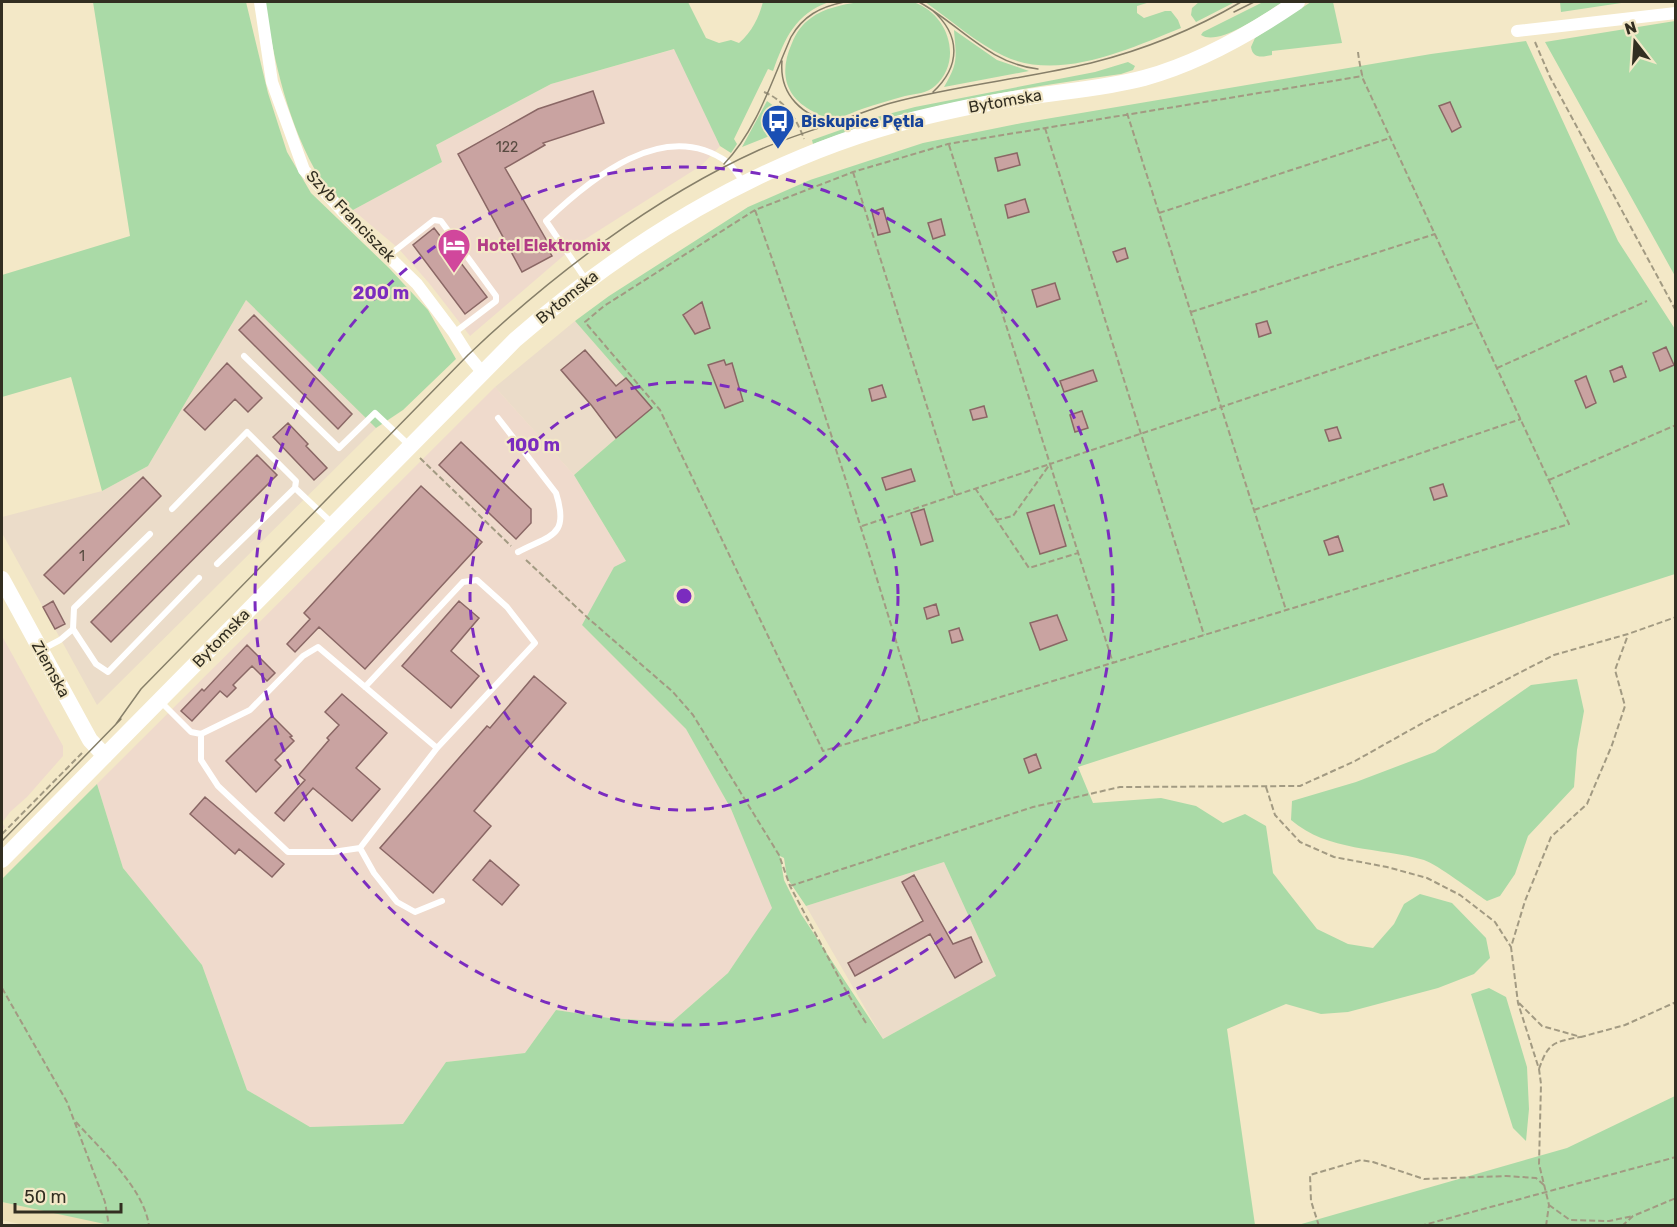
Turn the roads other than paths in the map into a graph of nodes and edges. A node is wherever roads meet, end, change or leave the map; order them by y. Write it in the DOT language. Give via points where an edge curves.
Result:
graph roads {
  1 [pos="260,2"];
  2 [pos="1297,2"];
  3 [pos="1676,13"];
  4 [pos="1523,31"];
  5 [pos="745,184"];
  6 [pos="388,256"];
  7 [pos="587,280"];
  8 [pos="454,333"];
  9 [pos="244,356"];
  10 [pos="482,372"];
  11 [pos="498,418"];
  12 [pos="409,446"];
  13 [pos="295,488"];
  14 [pos="172,509"];
  15 [pos="332,524"];
  16 [pos="150,534"];
  17 [pos="518,552"];
  18 [pos="217,564"];
  19 [pos="200,578"];
  20 [pos="2,579"];
  21 [pos="73,629"];
  22 [pos="41,650"];
  23 [pos="365,687"];
  24 [pos="159,701"];
  25 [pos="201,734"];
  26 [pos="437,747"];
  27 [pos="105,756"];
  28 [pos="360,848"];
  29 [pos="2,860"];
  30 [pos="442,901"];
  1 -- 6 [label="street, Szyb Franciszek" via="272,82 304,170"];
  2 -- 5 [label="street, Bytomska" via="1221,47 1171,69 1125,82 989,103 914,120 830,147"];
  3 -- 4 [label="street"];
  5 -- 7 [label="street, Bytomska" via="645,239"];
  5 -- 7 [label="lane" via="727,161 704,150 676,146 636,155 605,171 546,221"];
  6 -- 8 [label="street, Szyb Franciszek" via="417,284"];
  6 -- 8 [label="lane" via="434,220 441,221 496,296 496,301"];
  7 -- 10 [label="street, Bytomska"];
  8 -- 10 [label="street, Szyb Franciszek"];
  9 -- 12 [label="lane" via="339,448 375,413"];
  10 -- 12 [label="street, Bytomska"];
  11 -- 17 [label="lane" via="556,493 561,507 552,538"];
  12 -- 15 [label="street, Bytomska"];
  13 -- 14 [label="lane" via="296,481 247,432"];
  13 -- 15 [label="lane"];
  13 -- 18 [label="lane"];
  15 -- 24 [label="street, Bytomska"];
  16 -- 21 [label="lane" via="74,608"];
  19 -- 21 [label="lane" via="108,672 96,664"];
  20 -- 22 [label="street, Ziemska"];
  21 -- 22 [label="lane"];
  22 -- 27 [label="street, Ziemska" via="90,740"];
  23 -- 25 [label="lane" via="318,647 303,656 250,710"];
  23 -- 26 [label="lane"];
  23 -- 26 [label="lane" via="463,582 477,580 507,607 535,644"];
  24 -- 25 [label="lane" via="191,732"];
  24 -- 27 [label="street, Bytomska"];
  25 -- 28 [label="lane" via="201,760 218,786 288,852"];
  26 -- 28 [label="lane"];
  27 -- 29 [label="street, Bytomska"];
  28 -- 30 [label="lane" via="397,902 415,912"];
}
